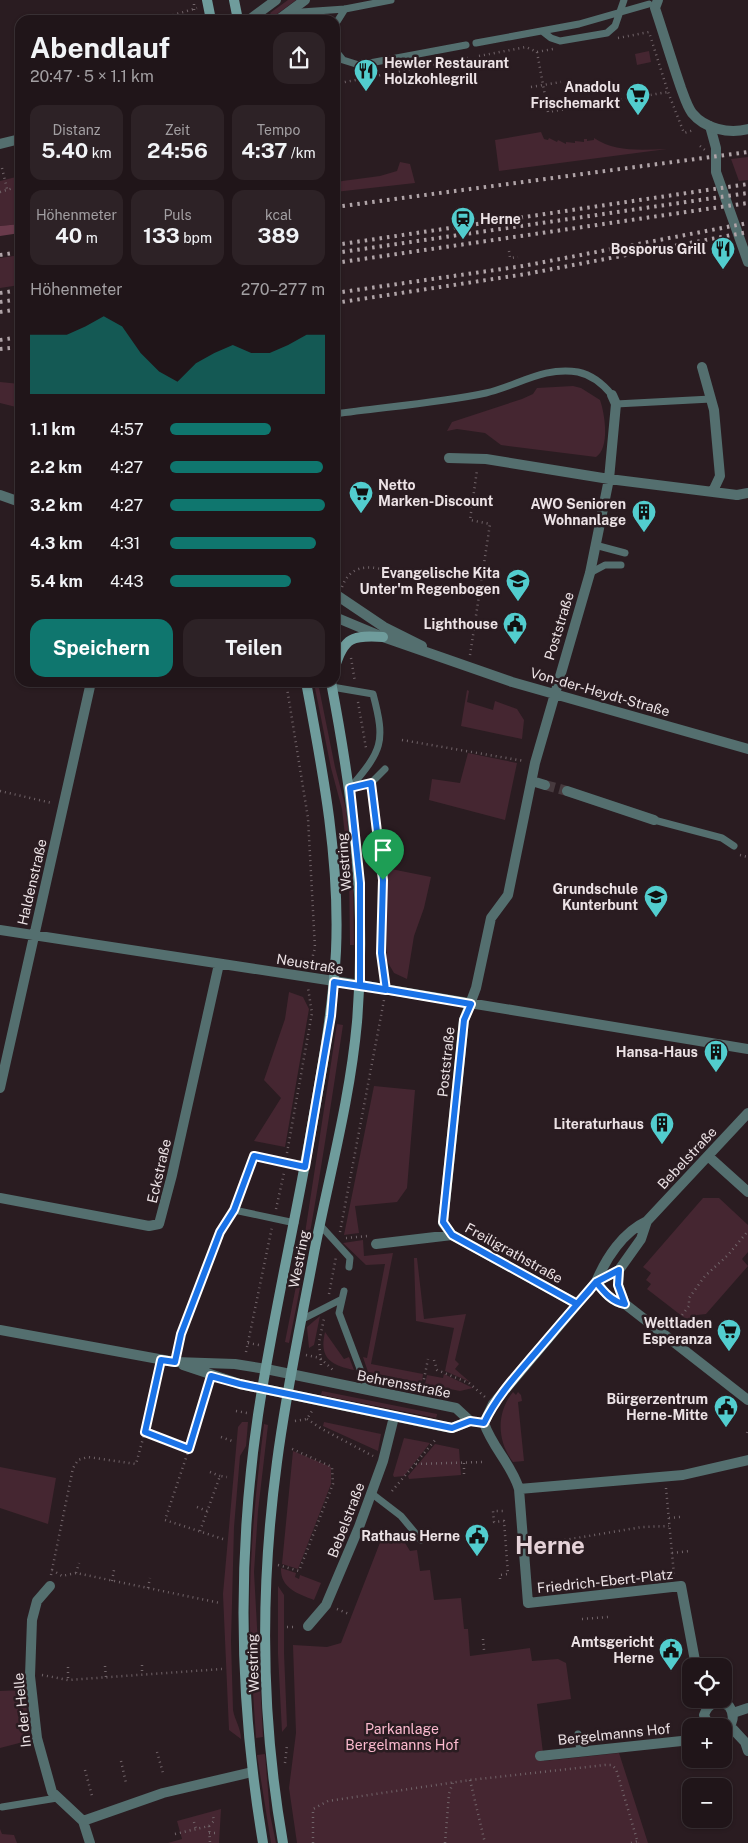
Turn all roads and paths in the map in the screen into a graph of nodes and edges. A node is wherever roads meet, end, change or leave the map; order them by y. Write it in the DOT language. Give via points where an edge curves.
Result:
graph roads {
  1 [pos="195,0"];
  2 [pos="207,0"];
  3 [pos="234,0"];
  4 [pos="276,0"];
  5 [pos="305,0"];
  6 [pos="391,0"];
  7 [pos="624,0"];
  8 [pos="652,3"];
  9 [pos="193,9"];
  10 [pos="345,9"];
  11 [pos="287,13"];
  12 [pos="620,13"];
  13 [pos="173,15"];
  14 [pos="194,15"];
  15 [pos="210,15"];
  16 [pos="237,15"];
  17 [pos="256,15"];
  18 [pos="284,15"];
  19 [pos="340,17"];
  20 [pos="542,31"];
  21 [pos="476,43"];
  22 [pos="466,45"];
  23 [pos="537,52"];
  24 [pos="340,56"];
  25 [pos="468,58"];
  26 [pos="561,82"];
  27 [pos="340,83"];
  28 [pos="543,85"];
  29 [pos="531,87"];
  30 [pos="668,92"];
  31 [pos="710,126"];
  32 [pos="748,129"];
  33 [pos="15,140"];
  34 [pos="0,144"];
  35 [pos="700,146"];
  36 [pos="704,150"];
  37 [pos="2,168"];
  38 [pos="15,187"];
  39 [pos="7,189"];
  40 [pos="0,192"];
  41 [pos="509,251"];
  42 [pos="518,257"];
  43 [pos="748,262"];
  44 [pos="702,367"];
  45 [pos="614,399"];
  46 [pos="711,400"];
  47 [pos="340,413"];
  48 [pos="449,458"];
  49 [pos="479,458"];
  50 [pos="608,479"];
  51 [pos="713,491"];
  52 [pos="743,494"];
  53 [pos="0,495"];
  54 [pos="15,500"];
  55 [pos="595,545"];
  56 [pos="625,553"];
  57 [pos="621,565"];
  58 [pos="385,570"];
  59 [pos="590,573"];
  60 [pos="340,590"];
  61 [pos="340,598"];
  62 [pos="340,619"];
  63 [pos="383,638"];
  64 [pos="347,642"];
  65 [pos="340,657"];
  66 [pos="446,658"];
  67 [pos="469,666"];
  68 [pos="340,686"];
  69 [pos="90,687"];
  70 [pos="287,687"];
  71 [pos="307,687"];
  72 [pos="332,687"];
  73 [pos="356,689"];
  74 [pos="553,694"];
  75 [pos="402,740"];
  76 [pos="748,749"];
  77 [pos="535,763"];
  78 [pos="369,766"];
  79 [pos="385,769"];
  80 [pos="532,781"];
  81 [pos="371,783"];
  82 [pos="545,785"];
  83 [pos="350,788"];
  84 [pos="0,791"];
  85 [pos="567,791"];
  86 [pos="63,806"];
  87 [pos="654,820"];
  88 [pos="734,846"];
  89 [pos="0,930"];
  90 [pos="34,936"];
  91 [pos="218,964"];
  92 [pos="307,978"];
  93 [pos="334,982"];
  94 [pos="360,985"];
  95 [pos="386,990"];
  96 [pos="471,1004"];
  97 [pos="734,1047"];
  98 [pos="748,1049"];
  99 [pos="748,1055"];
  100 [pos="0,1088"];
  101 [pos="748,1112"];
  102 [pos="708,1156"];
  103 [pos="305,1167"];
  104 [pos="748,1192"];
  105 [pos="0,1198"];
  106 [pos="234,1210"];
  107 [pos="647,1222"];
  108 [pos="295,1223"];
  109 [pos="320,1225"];
  110 [pos="747,1234"];
  111 [pos="452,1235"];
  112 [pos="339,1241"];
  113 [pos="376,1244"];
  114 [pos="349,1267"];
  115 [pos="619,1270"];
  116 [pos="596,1282"];
  117 [pos="344,1291"];
  118 [pos="342,1299"];
  119 [pos="577,1304"];
  120 [pos="625,1304"];
  121 [pos="326,1307"];
  122 [pos="301,1320"];
  123 [pos="0,1330"];
  124 [pos="666,1337"];
  125 [pos="428,1359"];
  126 [pos="161,1360"];
  127 [pos="434,1360"];
  128 [pos="175,1362"];
  129 [pos="321,1365"];
  130 [pos="266,1369"];
  131 [pos="291,1374"];
  132 [pos="211,1376"];
  133 [pos="263,1388"];
  134 [pos="368,1390"];
  135 [pos="287,1394"];
  136 [pos="748,1400"];
  137 [pos="420,1401"];
  138 [pos="493,1404"];
  139 [pos="312,1411"];
  140 [pos="236,1412"];
  141 [pos="247,1413"];
  142 [pos="394,1417"];
  143 [pos="307,1419"];
  144 [pos="295,1421"];
  145 [pos="470,1421"];
  146 [pos="484,1423"];
  147 [pos="145,1432"];
  148 [pos="221,1437"];
  149 [pos="436,1438"];
  150 [pos="232,1441"];
  151 [pos="280,1443"];
  152 [pos="189,1449"];
  153 [pos="748,1460"];
  154 [pos="383,1461"];
  155 [pos="482,1462"];
  156 [pos="464,1463"];
  157 [pos="415,1464"];
  158 [pos="210,1472"];
  159 [pos="464,1474"];
  160 [pos="220,1476"];
  161 [pos="665,1476"];
  162 [pos="227,1477"];
  163 [pos="519,1489"];
  164 [pos="392,1491"];
  165 [pos="371,1493"];
  166 [pos="197,1506"];
  167 [pos="503,1510"];
  168 [pos="208,1511"];
  169 [pos="680,1517"];
  170 [pos="669,1518"];
  171 [pos="670,1526"];
  172 [pos="200,1531"];
  173 [pos="223,1539"];
  174 [pos="421,1540"];
  175 [pos="531,1546"];
  176 [pos="512,1547"];
  177 [pos="504,1548"];
  178 [pos="690,1551"];
  179 [pos="672,1553"];
  180 [pos="268,1561"];
  181 [pos="79,1563"];
  182 [pos="52,1570"];
  183 [pos="114,1570"];
  184 [pos="76,1573"];
  185 [pos="150,1578"];
  186 [pos="500,1579"];
  187 [pos="112,1581"];
  188 [pos="50,1586"];
  189 [pos="680,1586"];
  190 [pos="148,1588"];
  191 [pos="220,1603"];
  192 [pos="608,1617"];
  193 [pos="582,1619"];
  194 [pos="308,1626"];
  195 [pos="483,1640"];
  196 [pos="484,1650"];
  197 [pos="694,1658"];
  198 [pos="142,1665"];
  199 [pos="105,1666"];
  200 [pos="68,1667"];
  201 [pos="222,1669"];
  202 [pos="142,1675"];
  203 [pos="30,1676"];
  204 [pos="106,1678"];
  205 [pos="68,1680"];
  206 [pos="729,1708"];
  207 [pos="748,1708"];
  208 [pos="733,1712"];
  209 [pos="732,1721"];
  210 [pos="732,1732"];
  211 [pos="578,1734"];
  212 [pos="682,1741"];
  213 [pos="748,1751"];
  214 [pos="157,1752"];
  215 [pos="580,1752"];
  216 [pos="540,1756"];
  217 [pos="121,1761"];
  218 [pos="85,1770"];
  219 [pos="252,1772"];
  220 [pos="163,1773"];
  221 [pos="470,1780"];
  222 [pos="453,1782"];
  223 [pos="126,1783"];
  224 [pos="92,1796"];
  225 [pos="57,1798"];
  226 [pos="2,1807"];
  227 [pos="214,1816"];
  228 [pos="83,1821"];
  229 [pos="194,1822"];
  230 [pos="208,1826"];
  231 [pos="196,1829"];
  232 [pos="209,1833"];
  233 [pos="219,1833"];
  234 [pos="175,1834"];
  235 [pos="638,1842"];
  236 [pos="90,1843"];
  237 [pos="210,1843"];
  238 [pos="263,1843"];
  239 [pos="283,1843"];
  240 [pos="313,1843"];
  241 [pos="446,1843"];
  242 [pos="485,1843"];
  243 [pos="631,1843"];
  1 -- 9 [label="path"];
  2 -- 15 [label="main road"];
  3 -- 16 [label="main road"];
  4 -- 17 [label="street"];
  5 -- 11 [label="street"];
  6 -- 10 [label="lane"];
  7 -- 12 [label="lane"];
  8 -- 12 [label="lane"];
  8 -- 31 [label="street" via="689,109"];
  9 -- 13 [label="path"];
  9 -- 14 [label="path"];
  10 -- 11 [label="lane"];
  10 -- 19 [label="lane"];
  11 -- 18 [label="street"];
  12 -- 20 [label="lane"];
  12 -- 20 [label="lane" via="615,26 607,33 560,41"];
  20 -- 21 [label="lane"];
  22 -- 24 [label="lane" via="359,65"];
  23 -- 28 [label="path"];
  25 -- 27 [label="path"];
  26 -- 28 [label="path"];
  28 -- 29 [label="path"];
  28 -- 30 [label="path" via="548,112"];
  31 -- 32 [label="street" via="730,132"];
  31 -- 43 [label="street" via="716,148 716,172"];
  33 -- 34 [label="street"];
  35 -- 36 [label="path"];
  37 -- 39 [label="path"];
  38 -- 39 [label="path"];
  39 -- 40 [label="path"];
  41 -- 42 [label="path" via="510,258"];
  44 -- 46 [label="street"];
  45 -- 46 [label="lane"];
  45 -- 47 [label="lane" via="601,382 579,372 558,371 486,393"];
  45 -- 50 [label="street, Poststraße"];
  46 -- 51 [label="street" via="720,476"];
  48 -- 49 [label="street"];
  49 -- 50 [label="street"];
  49 -- 67 [label="path" via="470,520 490,524"];
  50 -- 51 [label="street"];
  50 -- 55 [label="street, Poststraße"];
  51 -- 52 [label="street"];
  53 -- 54 [label="street"];
  55 -- 56 [label="lane"];
  55 -- 59 [label="street, Poststraße"];
  57 -- 59 [label="lane" via="605,566"];
  58 -- 60 [label="path" via="370,566 357,568"];
  59 -- 74 [label="street, Poststraße"];
  61 -- 66 [label="street, Von-der-Heydt-Straße" via="384,627"];
  62 -- 63 [label="street, Von-der-Heydt-Straße"];
  63 -- 64 [label="main road" via="357,636"];
  63 -- 66 [label="street, Von-der-Heydt-Straße"];
  64 -- 65 [label="main road"];
  64 -- 73 [label="path"];
  66 -- 67 [label="street, Von-der-Heydt-Straße"];
  67 -- 74 [label="street, Von-der-Heydt-Straße"];
  68 -- 73 [label="lane"];
  69 -- 86 [label="street, Haldenstraße"];
  70 -- 92 [label="path" via="310,842 315,948"];
  71 -- 93 [label="main road, Westring" via="329,810 334,861"];
  72 -- 83 [label="main road, Westring"];
  73 -- 78 [label="path"];
  73 -- 78 [label="lane" via="374,694 381,725 376,755"];
  74 -- 76 [label="street, Von-der-Heydt-Straße"];
  74 -- 77 [label="street, Poststraße"];
  75 -- 77 [label="path"];
  77 -- 80 [label="street, Poststraße"];
  78 -- 83 [label="lane"];
  79 -- 81 [label="lane"];
  80 -- 82 [label="street"];
  80 -- 96 [label="street, Poststraße" via="508,895 491,918"];
  81 -- 83 [label="lane"];
  81 -- 95 [label="path" via="383,880 381,953"];
  83 -- 94 [label="main road, Westring" via="360,883"];
  84 -- 86 [label="path"];
  85 -- 87 [label="street"];
  86 -- 90 [label="street, Haldenstraße"];
  87 -- 88 [label="lane" via="722,838"];
  89 -- 90 [label="street, Neustraße"];
  90 -- 91 [label="street, Neustraße"];
  90 -- 100 [label="street, Haldenstraße"];
  91 -- 92 [label="street, Neustraße"];
  91 -- 105 [label="street, Eckstraße" via="159,1224 149,1226"];
  92 -- 93 [label="street, Neustraße"];
  93 -- 94 [label="street, Neustraße"];
  93 -- 103 [label="main road, Westring"];
  94 -- 95 [label="street, Neustraße"];
  94 -- 109 [label="main road, Westring" via="351,1067"];
  95 -- 96 [label="street, Neustraße"];
  95 -- 112 [label="path"];
  96 -- 97 [label="street, Neustraße"];
  96 -- 111 [label="street, Poststraße" via="464,1020 443,1222"];
  97 -- 98 [label="street, Neustraße"];
  97 -- 99 [label="street, Neustraße"];
  101 -- 102 [label="street, Bebelstraße"];
  102 -- 104 [label="street"];
  102 -- 107 [label="street, Bebelstraße"];
  103 -- 106 [label="lane" via="254,1156"];
  103 -- 108 [label="main road, Westring"];
  106 -- 108 [label="lane"];
  106 -- 128 [label="lane" via="214,1247 181,1334"];
  107 -- 115 [label="street, Bebelstraße" via="641,1239"];
  107 -- 116 [label="street, Bebelstraße" via="637,1226 621,1242"];
  108 -- 130 [label="main road, Westring"];
  109 -- 112 [label="lane"];
  109 -- 122 [label="main road, Westring"];
  110 -- 124 [label="path" via="705,1276 689,1298 689,1306"];
  111 -- 113 [label="street, Freiligrathstraße"];
  111 -- 119 [label="street, Freiligrathstraße"];
  112 -- 113 [label="path" via="375,1236"];
  112 -- 114 [label="lane" via="350,1258"];
  112 -- 121 [label="path"];
  115 -- 116 [label="street, Bebelstraße"];
  115 -- 120 [label="street" via="618,1285"];
  116 -- 119 [label="street, Bebelstraße"];
  116 -- 120 [label="street" via="608,1297"];
  117 -- 118 [label="lane"];
  118 -- 121 [label="lane"];
  118 -- 134 [label="lane" via="340,1313"];
  119 -- 138 [label="street, Bebelstraße"];
  120 -- 124 [label="street"];
  121 -- 122 [label="lane"];
  121 -- 129 [label="path" via="319,1342"];
  122 -- 131 [label="main road, Westring"];
  123 -- 126 [label="street, Behrensstraße"];
  124 -- 136 [label="street"];
  125 -- 137 [label="path"];
  126 -- 128 [label="street, Behrensstraße"];
  126 -- 147 [label="path"];
  127 -- 138 [label="path" via="438,1370 469,1383"];
  128 -- 130 [label="street, Behrensstraße" via="235,1364"];
  128 -- 132 [label="street, Behrensstraße"];
  130 -- 131 [label="street, Behrensstraße"];
  130 -- 133 [label="main road, Westring"];
  131 -- 134 [label="street, Behrensstraße"];
  131 -- 135 [label="main road, Westring"];
  132 -- 133 [label="street, Behrensstraße"];
  132 -- 152 [label="path"];
  133 -- 135 [label="street, Behrensstraße"];
  133 -- 219 [label="main road, Westring" via="247,1506 242,1608 243,1669"];
  134 -- 137 [label="street, Behrensstraße"];
  135 -- 142 [label="street, Behrensstraße"];
  135 -- 151 [label="main road, Westring"];
  137 -- 145 [label="street, Behrensstraße" via="456,1408"];
  138 -- 146 [label="street, Bebelstraße"];
  139 -- 143 [label="path"];
  140 -- 141 [label="path"];
  142 -- 145 [label="street, Behrensstraße" via="452,1428"];
  142 -- 154 [label="street, Bebelstraße"];
  143 -- 144 [label="path"];
  143 -- 154 [label="path"];
  145 -- 146 [label="street"];
  146 -- 163 [label="street" via="489,1439 516,1479"];
  147 -- 152 [label="path"];
  147 -- 182 [label="path" via="136,1464 88,1457 78,1460 72,1468"];
  148 -- 150 [label="path"];
  149 -- 157 [label="path"];
  151 -- 180 [label="main road, Westring"];
  151 -- 180 [label="path" via="332,1467 333,1484 299,1572"];
  152 -- 172 [label="path" via="165,1520"];
  153 -- 161 [label="street" via="705,1472"];
  154 -- 165 [label="street, Bebelstraße"];
  155 -- 156 [label="path"];
  156 -- 157 [label="path"];
  156 -- 159 [label="path"];
  157 -- 164 [label="path"];
  158 -- 160 [label="path"];
  160 -- 162 [label="path"];
  160 -- 168 [label="path"];
  161 -- 163 [label="street"];
  161 -- 170 [label="path"];
  163 -- 189 [label="street, Friedrich-Ebert-Platz" via="528,1603"];
  165 -- 174 [label="lane" via="401,1516"];
  165 -- 194 [label="street, Bebelstraße" via="326,1605"];
  166 -- 168 [label="path"];
  167 -- 177 [label="path" via="493,1511 494,1522 504,1522"];
  168 -- 172 [label="path"];
  169 -- 170 [label="path"];
  170 -- 171 [label="path"];
  171 -- 175 [label="path" via="642,1527"];
  171 -- 179 [label="path"];
  172 -- 173 [label="path"];
  176 -- 177 [label="path"];
  177 -- 186 [label="path" via="508,1574 500,1575"];
  178 -- 179 [label="path"];
  179 -- 189 [label="path" via="675,1579"];
  180 -- 239 [label="main road, Westring" via="265,1645 268,1706"];
  181 -- 184 [label="path"];
  182 -- 184 [label="path" via="62,1576"];
  182 -- 188 [label="path"];
  183 -- 187 [label="path"];
  184 -- 187 [label="path"];
  185 -- 190 [label="path"];
  187 -- 190 [label="path"];
  188 -- 203 [label="street, In der Helle" via="34,1608"];
  189 -- 197 [label="street, Friedrich-Ebert-Platz"];
  190 -- 191 [label="path"];
  192 -- 193 [label="path"];
  195 -- 196 [label="path"];
  198 -- 202 [label="path"];
  199 -- 204 [label="path"];
  200 -- 205 [label="path"];
  201 -- 202 [label="path"];
  202 -- 204 [label="path"];
  203 -- 205 [label="path" via="39,1674"];
  203 -- 225 [label="street, In der Helle" via="39,1749 48,1784"];
  204 -- 205 [label="path"];
  206 -- 208 [label="street"];
  207 -- 208 [label="street"];
  208 -- 209 [label="street"];
  210 -- 213 [label="street" via="745,1742"];
  211 -- 215 [label="lane"];
  212 -- 215 [label="street, Bergelmanns Hof"];
  214 -- 220 [label="path"];
  215 -- 216 [label="street, Bergelmanns Hof"];
  217 -- 223 [label="path"];
  218 -- 224 [label="path"];
  219 -- 228 [label="street" via="142,1800"];
  219 -- 238 [label="main road, Westring"];
  221 -- 222 [label="path"];
  221 -- 235 [label="path" via="612,1765 616,1768"];
  221 -- 242 [label="path"];
  222 -- 240 [label="path" via="328,1801 313,1809"];
  222 -- 241 [label="path" via="449,1794"];
  225 -- 226 [label="lane"];
  225 -- 228 [label="street, In der Helle"];
  227 -- 230 [label="path" via="214,1821"];
  228 -- 236 [label="street"];
  229 -- 231 [label="path"];
  230 -- 231 [label="path"];
  230 -- 232 [label="path"];
  231 -- 234 [label="path"];
  232 -- 233 [label="path"];
  232 -- 237 [label="path"];
  235 -- 243 [label="path"];
}
